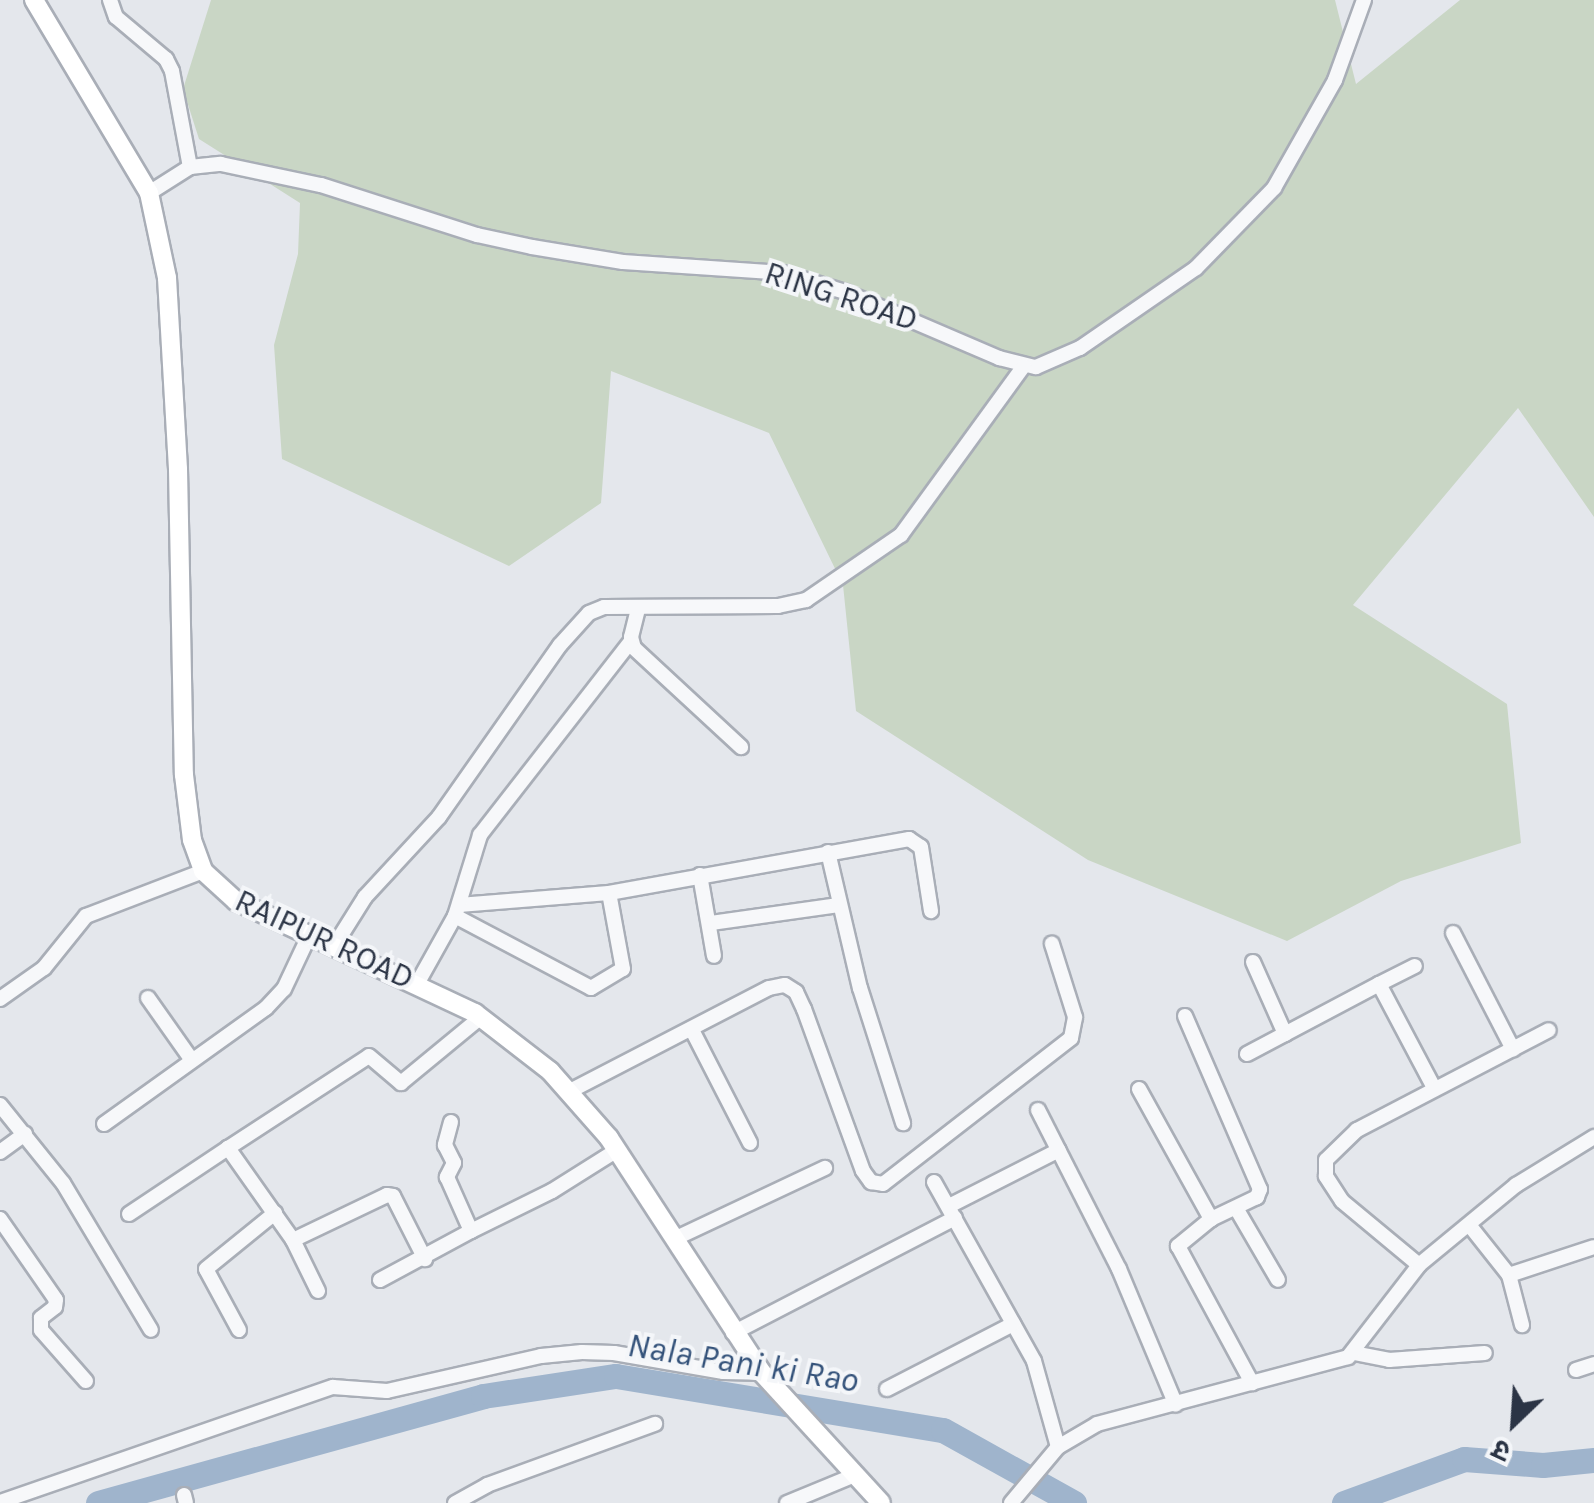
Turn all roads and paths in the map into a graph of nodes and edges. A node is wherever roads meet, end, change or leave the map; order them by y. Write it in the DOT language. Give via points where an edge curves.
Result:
graph roads {
  1 [pos="34,0"];
  2 [pos="110,0"];
  3 [pos="1364,0"];
  4 [pos="190,167"];
  5 [pos="149,193"];
  6 [pos="1024,366"];
  7 [pos="638,609"];
  8 [pos="630,642"];
  9 [pos="741,747"];
  10 [pos="828,852"];
  11 [pos="203,872"];
  12 [pos="700,875"];
  13 [pos="610,894"];
  14 [pos="839,905"];
  15 [pos="457,910"];
  16 [pos="931,911"];
  17 [pos="711,923"];
  18 [pos="1453,933"];
  19 [pos="308,938"];
  20 [pos="1052,944"];
  21 [pos="333,948"];
  22 [pos="714,956"];
  23 [pos="1252,962"];
  24 [pos="1415,966"];
  25 [pos="0,983"];
  26 [pos="417,984"];
  27 [pos="1379,984"];
  28 [pos="19,988"];
  29 [pos="148,998"];
  30 [pos="0,999"];
  31 [pos="1185,1016"];
  32 [pos="481,1017"];
  33 [pos="692,1030"];
  34 [pos="1549,1030"];
  35 [pos="1286,1034"];
  36 [pos="1512,1049"];
  37 [pos="1247,1054"];
  38 [pos="191,1058"];
  39 [pos="1434,1088"];
  40 [pos="1140,1089"];
  41 [pos="570,1091"];
  42 [pos="0,1104"];
  43 [pos="1038,1110"];
  44 [pos="450,1122"];
  45 [pos="902,1123"];
  46 [pos="104,1124"];
  47 [pos="25,1134"];
  48 [pos="1594,1137"];
  49 [pos="750,1143"];
  50 [pos="228,1148"];
  51 [pos="617,1150"];
  52 [pos="1059,1150"];
  53 [pos="0,1152"];
  54 [pos="825,1168"];
  55 [pos="934,1182"];
  56 [pos="1236,1208"];
  57 [pos="952,1212"];
  58 [pos="275,1213"];
  59 [pos="129,1214"];
  60 [pos="0,1218"];
  61 [pos="1211,1220"];
  62 [pos="1470,1226"];
  63 [pos="471,1231"];
  64 [pos="293,1240"];
  65 [pos="674,1240"];
  66 [pos="1594,1247"];
  67 [pos="425,1259"];
  68 [pos="1419,1266"];
  69 [pos="1510,1275"];
  70 [pos="380,1280"];
  71 [pos="1278,1280"];
  72 [pos="318,1291"];
  73 [pos="1013,1324"];
  74 [pos="1522,1325"];
  75 [pos="151,1330"];
  76 [pos="238,1330"];
  77 [pos="733,1332"];
  78 [pos="1354,1353"];
  79 [pos="1485,1353"];
  80 [pos="1594,1364"];
  81 [pos="1576,1370"];
  82 [pos="766,1377"];
  83 [pos="86,1381"];
  84 [pos="1252,1383"];
  85 [pos="887,1389"];
  86 [pos="1176,1404"];
  87 [pos="655,1424"];
  88 [pos="1058,1447"];
  89 [pos="855,1475"];
  90 [pos="0,1502"];
  91 [pos="1012,1502"];
  92 [pos="455,1503"];
  93 [pos="787,1503"];
  94 [pos="880,1503"];
  1 -- 5 [label="main road, RAIPUR ROAD"];
  2 -- 4 [label="street" via="116,17 172,71"];
  3 -- 6 [label="street" via="1336,80 1274,188 1196,268 1080,348"];
  4 -- 5 [label="street"];
  4 -- 6 [label="street, RING ROAD" via="221,164 304,180 532,246 623,262 783,273"];
  5 -- 11 [label="main road, RAIPUR ROAD" via="172,319 184,775"];
  6 -- 7 [label="street" via="901,534 806,600 788,606"];
  7 -- 8 [label="street"];
  7 -- 21 [label="street" via="604,608 578,623 439,817 365,896"];
  8 -- 9 [label="street"];
  8 -- 15 [label="street" via="486,826"];
  10 -- 12 [label="street"];
  10 -- 14 [label="street"];
  10 -- 16 [label="street" via="916,841"];
  11 -- 19 [label="main road, RAIPUR ROAD" via="219,890"];
  11 -- 28 [label="street" via="86,916"];
  12 -- 13 [label="street"];
  12 -- 17 [label="street"];
  13 -- 15 [label="street"];
  13 -- 15 [label="street" via="623,970 591,988"];
  14 -- 17 [label="street"];
  14 -- 45 [label="street"];
  15 -- 26 [label="street"];
  17 -- 22 [label="street"];
  18 -- 36 [label="street"];
  19 -- 21 [label="main road, RAIPUR ROAD"];
  19 -- 38 [label="street" via="284,989"];
  20 -- 33 [label="street" via="1075,1018 1071,1038 882,1184 867,1180 792,988 769,988"];
  21 -- 26 [label="main road, RAIPUR ROAD"];
  23 -- 35 [label="street"];
  24 -- 27 [label="street"];
  25 -- 28 [label="street"];
  26 -- 32 [label="main road, RAIPUR ROAD"];
  27 -- 35 [label="street"];
  27 -- 39 [label="street"];
  28 -- 30 [label="street"];
  29 -- 38 [label="street"];
  31 -- 56 [label="street" via="1259,1182 1257,1197"];
  32 -- 41 [label="main road, RAIPUR ROAD"];
  32 -- 50 [label="street" via="401,1083 368,1056"];
  33 -- 41 [label="street"];
  33 -- 49 [label="street"];
  34 -- 36 [label="street"];
  35 -- 37 [label="street"];
  36 -- 39 [label="street"];
  38 -- 46 [label="street"];
  39 -- 68 [label="street" via="1349,1136 1324,1168 1342,1201"];
  40 -- 61 [label="street"];
  41 -- 51 [label="main road, RAIPUR ROAD"];
  42 -- 47 [label="street"];
  43 -- 52 [label="street"];
  44 -- 63 [label="street" via="444,1145 454,1166 447,1177"];
  47 -- 53 [label="street"];
  47 -- 75 [label="street" via="80,1209"];
  48 -- 62 [label="street" via="1526,1178"];
  50 -- 58 [label="street"];
  50 -- 59 [label="street"];
  51 -- 63 [label="street"];
  51 -- 65 [label="main road, RAIPUR ROAD"];
  52 -- 57 [label="street"];
  52 -- 86 [label="street"];
  54 -- 65 [label="street"];
  55 -- 57 [label="street"];
  56 -- 61 [label="street"];
  56 -- 71 [label="street"];
  57 -- 73 [label="street"];
  57 -- 77 [label="street"];
  58 -- 64 [label="street"];
  58 -- 76 [label="street" via="206,1269"];
  60 -- 83 [label="street" via="56,1300 41,1318 41,1330"];
  61 -- 84 [label="street" via="1183,1238 1179,1249"];
  62 -- 68 [label="street"];
  62 -- 69 [label="street"];
  63 -- 67 [label="street"];
  64 -- 67 [label="street" via="390,1195"];
  64 -- 72 [label="street"];
  65 -- 77 [label="main road, RAIPUR ROAD"];
  66 -- 69 [label="street"];
  67 -- 70 [label="street"];
  68 -- 78 [label="street"];
  69 -- 74 [label="street"];
  73 -- 85 [label="street"];
  73 -- 88 [label="street" via="1042,1378"];
  77 -- 82 [label="main road, RAIPUR ROAD"];
  78 -- 79 [label="street" via="1389,1360"];
  78 -- 84 [label="street"];
  80 -- 81 [label="street"];
  82 -- 89 [label="main road, RAIPUR ROAD"];
  82 -- 90 [label="street" via="582,1352 387,1391 333,1388"];
  84 -- 86 [label="street"];
  86 -- 88 [label="street" via="1097,1424"];
  87 -- 92 [label="street"];
  88 -- 91 [label="street"];
  89 -- 93 [label="street"];
  89 -- 94 [label="main road, RAIPUR ROAD"];
}
